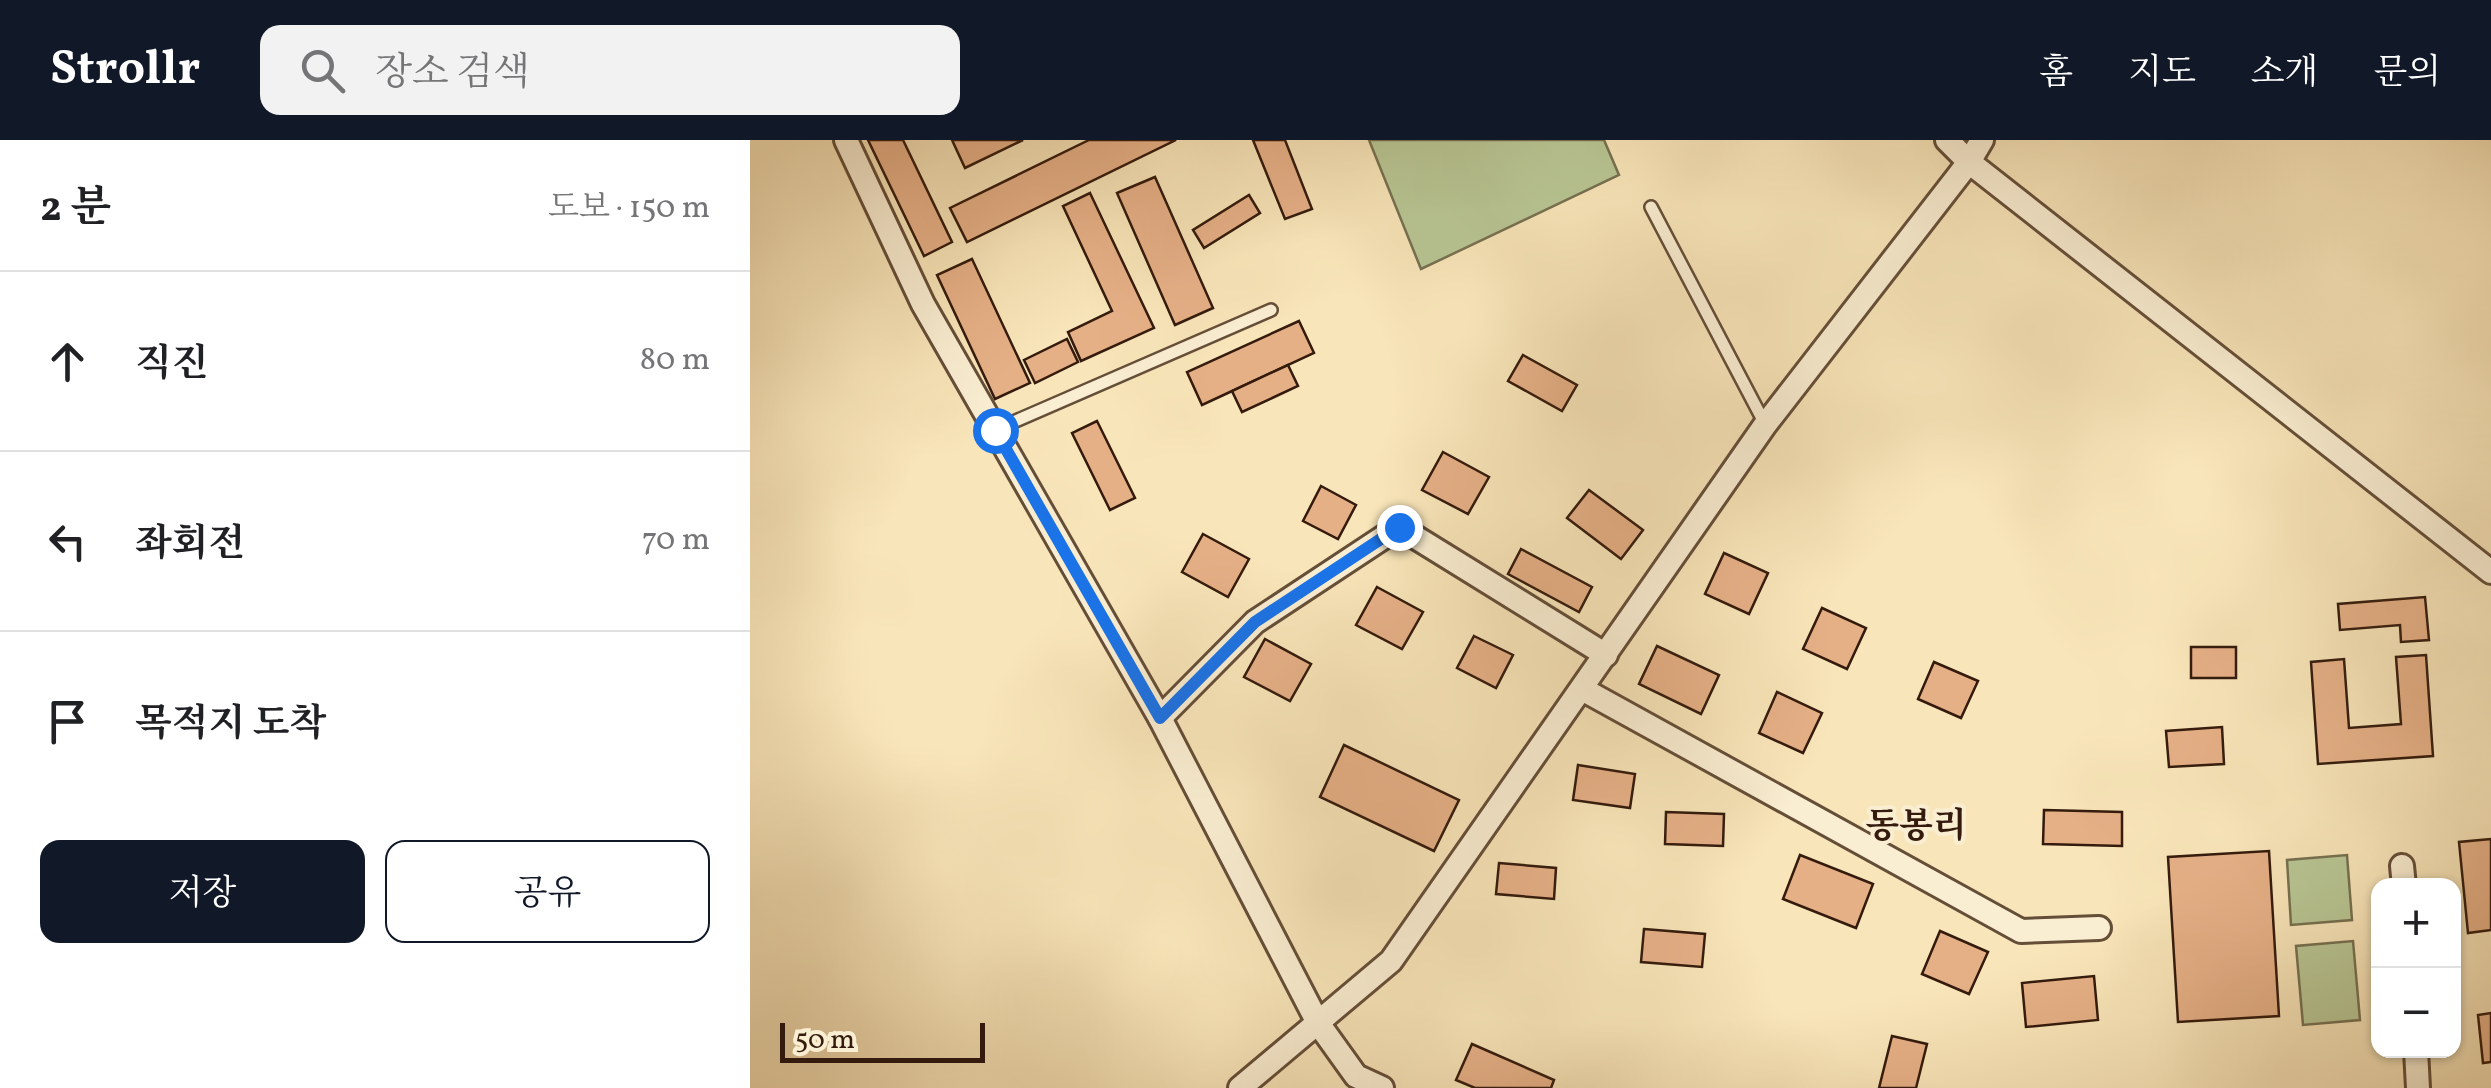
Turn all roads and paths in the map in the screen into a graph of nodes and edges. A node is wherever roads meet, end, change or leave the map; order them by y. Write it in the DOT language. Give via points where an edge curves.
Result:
graph roads {
  1 [pos="846,140"];
  2 [pos="1948,140"];
  3 [pos="1982,140"];
  4 [pos="1970,162"];
  5 [pos="1651,207"];
  6 [pos="1271,310"];
  7 [pos="1766,425"];
  8 [pos="995,430"];
  9 [pos="2491,572"];
  10 [pos="1606,655"];
  11 [pos="1582,688"];
  12 [pos="1160,718"];
  13 [pos="2099,928"];
  14 [pos="1318,1023"];
  15 [pos="2416,1058"];
  16 [pos="1240,1088"];
  17 [pos="1382,1088"];
  18 [pos="2418,1088"];
  1 -- 8 [label="street" via="923,304"];
  2 -- 4 [label="street"];
  3 -- 4 [label="street"];
  4 -- 7 [label="street"];
  4 -- 9 [label="street"];
  5 -- 7 [label="lane"];
  6 -- 8 [label="lane"];
  7 -- 10 [label="street"];
  8 -- 12 [label="street"];
  10 -- 11 [label="street"];
  10 -- 12 [label="street" via="1399,527 1255,622"];
  11 -- 13 [label="street" via="2021,931"];
  11 -- 14 [label="street" via="1391,962"];
  12 -- 14 [label="street"];
  14 -- 16 [label="street"];
  14 -- 17 [label="street" via="1356,1076"];
  15 -- 18 [label="street"];
}
